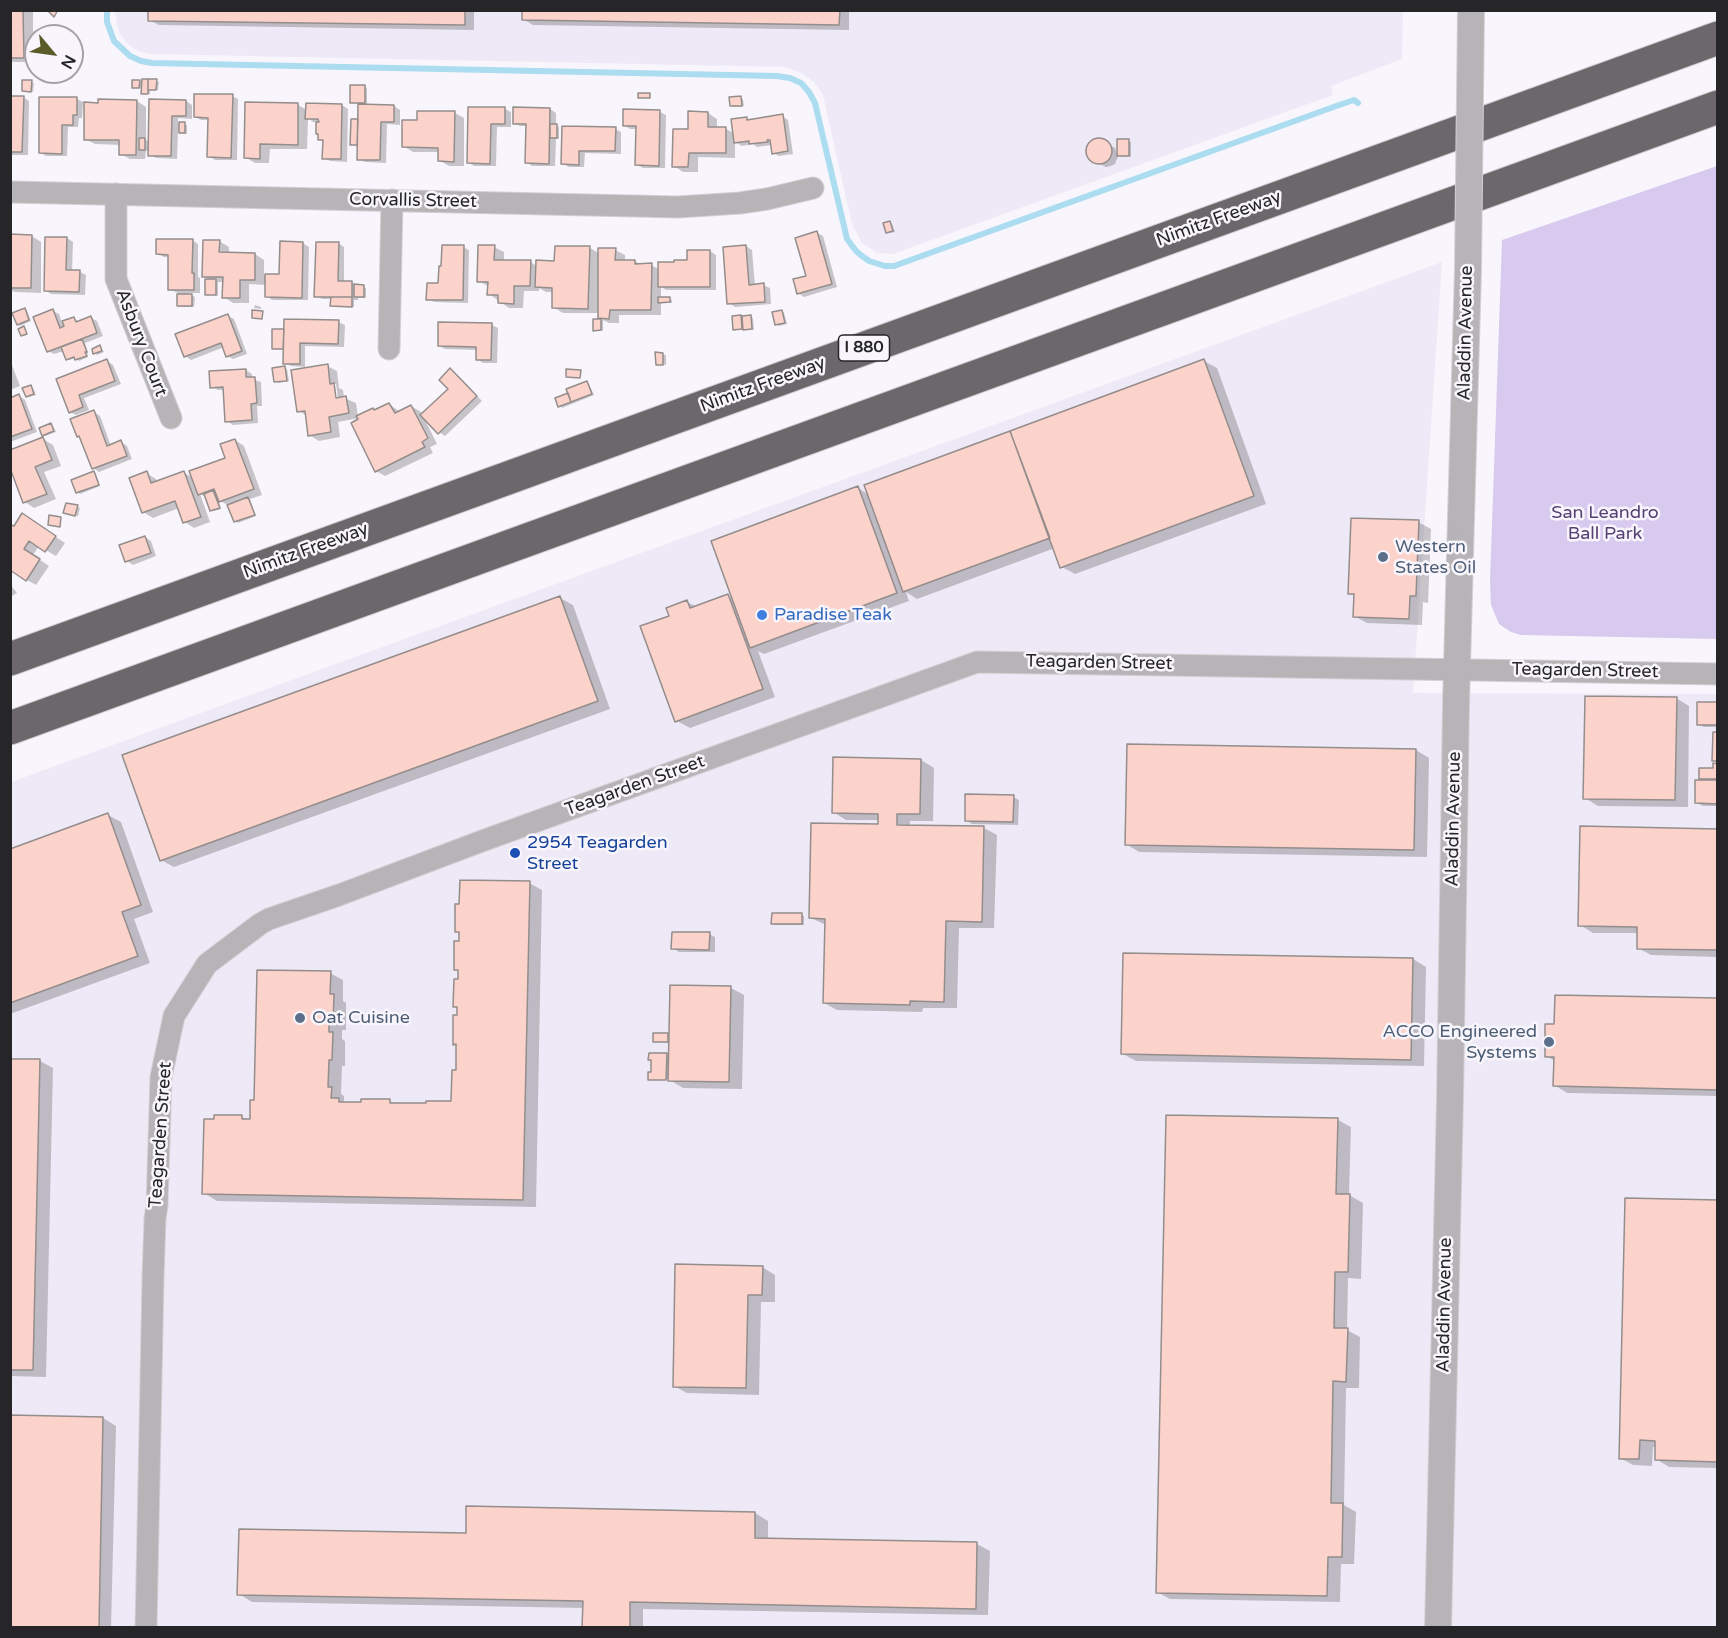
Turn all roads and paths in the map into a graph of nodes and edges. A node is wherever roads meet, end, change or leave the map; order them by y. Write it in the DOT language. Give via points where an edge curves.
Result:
graph roads {
  1 [pos="1472,10"];
  2 [pos="1718,38"];
  3 [pos="1718,107"];
  4 [pos="813,188"];
  5 [pos="10,192"];
  6 [pos="116,194"];
  7 [pos="392,200"];
  8 [pos="389,349"];
  9 [pos="171,418"];
  10 [pos="10,659"];
  11 [pos="1457,669"];
  12 [pos="1718,674"];
  13 [pos="10,728"];
  14 [pos="146,1628"];
  15 [pos="1438,1628"];
  1 -- 11 [label="street, Aladdin Avenue, bridge"];
  2 -- 10 [label="highway, Nimitz Freeway / I 880"];
  3 -- 13 [label="highway"];
  4 -- 7 [label="street, Corvallis Street" via="767,199 678,207"];
  5 -- 6 [label="street, Corvallis Street"];
  6 -- 7 [label="street, Corvallis Street"];
  6 -- 9 [label="street, Asbury Court" via="116,279"];
  7 -- 8 [label="street"];
  11 -- 12 [label="street, Teagarden Street"];
  11 -- 14 [label="street, Teagarden Street" via="977,662 260,924 207,964 174,1016 161,1077"];
  11 -- 15 [label="street, Aladdin Avenue"];
}
